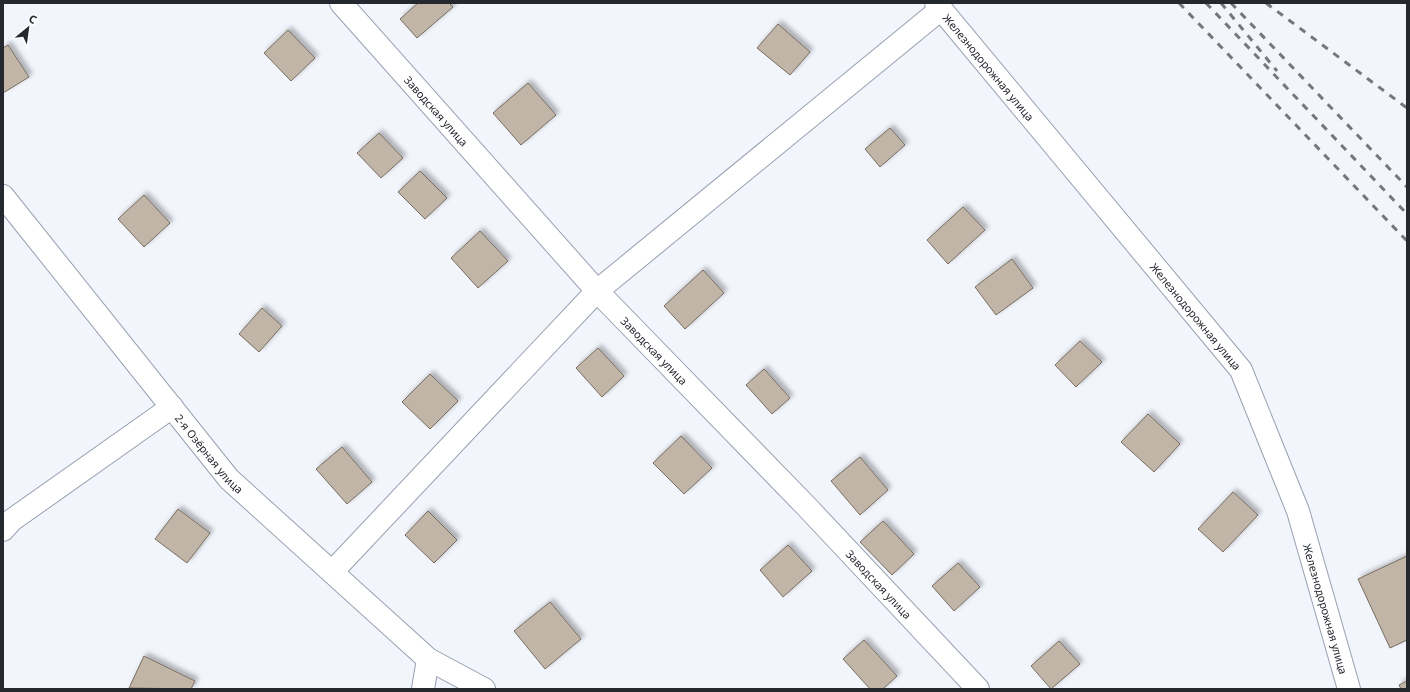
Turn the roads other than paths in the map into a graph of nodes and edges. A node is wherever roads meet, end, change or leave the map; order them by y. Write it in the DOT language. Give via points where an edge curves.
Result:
graph roads {
  1 [pos="341,3"];
  2 [pos="939,6"];
  3 [pos="3,196"];
  4 [pos="597,291"];
  5 [pos="172,407"];
  6 [pos="3,530"];
  7 [pos="332,572"];
  8 [pos="428,658"];
  9 [pos="423,689"];
  10 [pos="484,689"];
  11 [pos="978,689"];
  12 [pos="1349,689"];
  1 -- 4 [label="street, Заводская улица"];
  2 -- 4 [label="street"];
  2 -- 12 [label="street, Железнодорожная улица" via="1242,370 1298,511"];
  3 -- 5 [label="street, 2-я Озёрная улица"];
  4 -- 7 [label="street"];
  4 -- 11 [label="street, Заводская улица" via="802,502"];
  5 -- 6 [label="street" via="12,520"];
  5 -- 7 [label="street, 2-я Озёрная улица" via="229,479"];
  7 -- 8 [label="street, 2-я Озёрная улица"];
  8 -- 9 [label="street"];
  8 -- 10 [label="street, 2-я Озёрная улица"];
}
